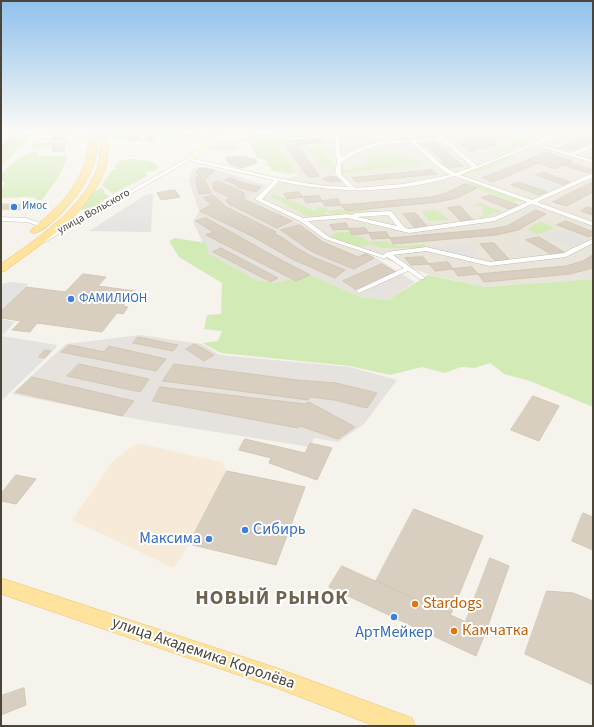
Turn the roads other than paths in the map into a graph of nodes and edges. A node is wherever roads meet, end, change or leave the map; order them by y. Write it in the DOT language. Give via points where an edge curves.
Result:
graph roads {
  1 [pos="89,166"];
  2 [pos="102,166"];
  3 [pos="176,166"];
  4 [pos="219,166"];
  5 [pos="339,166"];
  6 [pos="440,166"];
  7 [pos="475,167"];
  8 [pos="453,174"];
  9 [pos="593,175"];
  10 [pos="278,179"];
  11 [pos="354,189"];
  12 [pos="532,202"];
  13 [pos="348,216"];
  14 [pos="1,219"];
  15 [pos="302,220"];
  16 [pos="593,224"];
  17 [pos="43,225"];
  18 [pos="403,230"];
  19 [pos="593,241"];
  20 [pos="24,251"];
  21 [pos="387,254"];
  22 [pos="1,258"];
  23 [pos="1,269"];
  24 [pos="408,269"];
  25 [pos="422,278"];
  26 [pos="359,291"];
  27 [pos="1,586"];
  28 [pos="404,726"];
  1 -- 17 [label="main road" via="62,208"];
  2 -- 20 [label="main road" via="84,198 59,223"];
  3 -- 20 [label="street, улица Вольского"];
  4 -- 10 [label="street"];
  5 -- 11 [label="street" via="338,174"];
  6 -- 8 [label="street"];
  7 -- 8 [label="street"];
  8 -- 11 [label="street" via="428,182"];
  8 -- 12 [label="street"];
  9 -- 12 [label="street"];
  10 -- 11 [label="street" via="328,188"];
  10 -- 15 [label="street" via="258,200"];
  12 -- 16 [label="street"];
  12 -- 18 [label="street" via="483,222 409,232"];
  13 -- 15 [label="street"];
  13 -- 18 [label="street"];
  13 -- 18 [label="street" via="390,213"];
  14 -- 17 [label="street" via="26,220"];
  15 -- 21 [label="street" via="327,238 384,257"];
  17 -- 22 [label="main road"];
  19 -- 21 [label="street" via="566,255 490,264 426,249"];
  20 -- 23 [label="main road"];
  21 -- 24 [label="street"];
  24 -- 25 [label="street"];
  24 -- 26 [label="street"];
  27 -- 28 [label="main road, улица Академика Королёва" via="277,678"];
}
